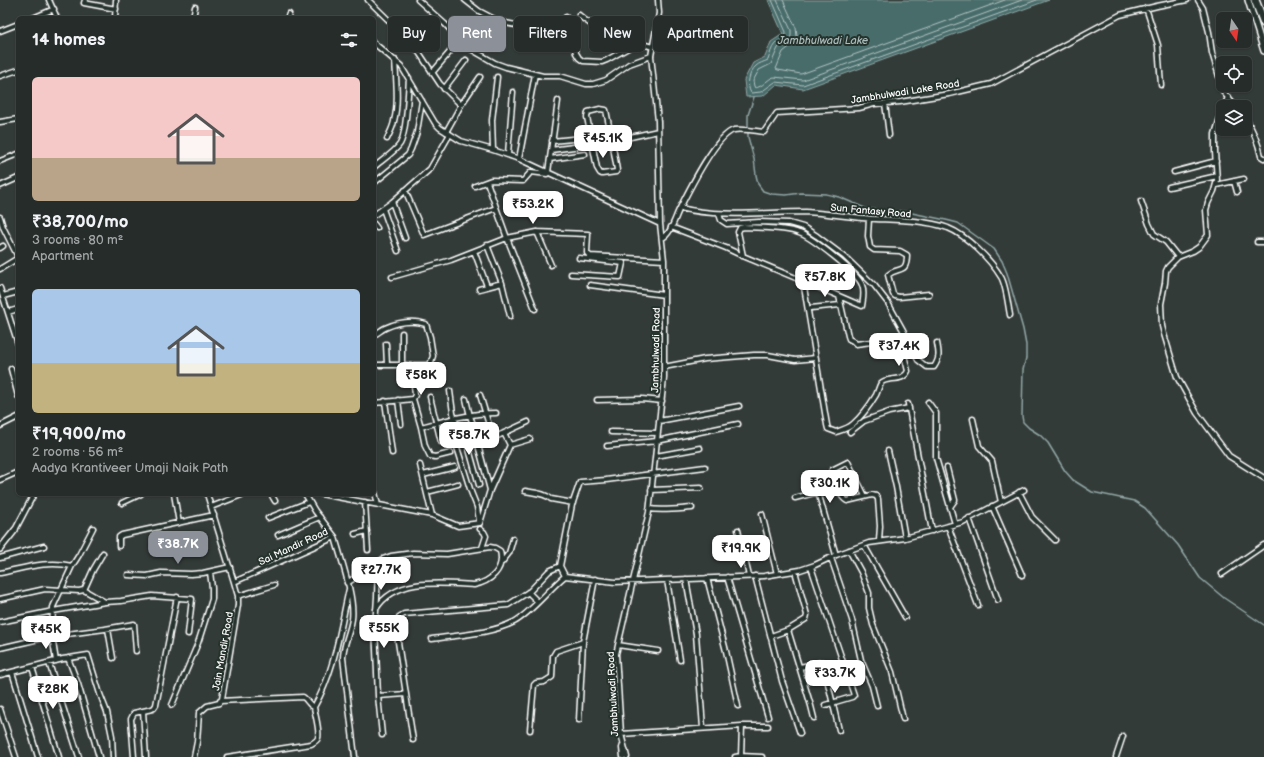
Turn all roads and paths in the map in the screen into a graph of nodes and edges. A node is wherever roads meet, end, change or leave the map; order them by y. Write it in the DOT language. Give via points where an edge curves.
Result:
graph roads {
  1 [pos="49,0"];
  2 [pos="85,0"];
  3 [pos="116,0"];
  4 [pos="368,0"];
  5 [pos="418,0"];
  6 [pos="465,0"];
  7 [pos="658,0"];
  8 [pos="1187,0"];
  9 [pos="1198,0"];
  10 [pos="1248,0"];
  11 [pos="1256,0"];
  12 [pos="423,2"];
  13 [pos="195,7"];
  14 [pos="116,8"];
  15 [pos="1146,8"];
  16 [pos="54,9"];
  17 [pos="579,15"];
  18 [pos="38,16"];
  19 [pos="56,16"];
  20 [pos="115,16"];
  21 [pos="193,16"];
  22 [pos="589,23"];
  23 [pos="1264,23"];
  24 [pos="16,25"];
  25 [pos="514,25"];
  26 [pos="0,31"];
  27 [pos="376,45"];
  28 [pos="645,45"];
  29 [pos="652,47"];
  30 [pos="1264,51"];
  31 [pos="450,52"];
  32 [pos="576,52"];
  33 [pos="620,52"];
  34 [pos="652,56"];
  35 [pos="395,60"];
  36 [pos="466,60"];
  37 [pos="16,71"];
  38 [pos="432,73"];
  39 [pos="535,74"];
  40 [pos="0,76"];
  41 [pos="409,77"];
  42 [pos="480,77"];
  43 [pos="497,77"];
  44 [pos="1161,85"];
  45 [pos="444,89"];
  46 [pos="513,92"];
  47 [pos="1228,97"];
  48 [pos="1227,100"];
  49 [pos="1230,100"];
  50 [pos="422,101"];
  51 [pos="558,101"];
  52 [pos="884,103"];
  53 [pos="461,106"];
  54 [pos="16,119"];
  55 [pos="0,122"];
  56 [pos="1252,129"];
  57 [pos="658,131"];
  58 [pos="1216,131"];
  59 [pos="448,133"];
  60 [pos="889,135"];
  61 [pos="582,138"];
  62 [pos="387,139"];
  63 [pos="552,141"];
  64 [pos="612,141"];
  65 [pos="582,146"];
  66 [pos="493,150"];
  67 [pos="551,150"];
  68 [pos="508,154"];
  69 [pos="585,154"];
  70 [pos="16,155"];
  71 [pos="519,158"];
  72 [pos="1264,158"];
  73 [pos="550,159"];
  74 [pos="0,161"];
  75 [pos="1216,161"];
  76 [pos="376,165"];
  77 [pos="548,172"];
  78 [pos="1174,172"];
  79 [pos="1217,176"];
  80 [pos="16,179"];
  81 [pos="1244,179"];
  82 [pos="376,181"];
  83 [pos="1234,181"];
  84 [pos="487,182"];
  85 [pos="1216,185"];
  86 [pos="0,186"];
  87 [pos="475,186"];
  88 [pos="1169,187"];
  89 [pos="405,190"];
  90 [pos="1237,192"];
  91 [pos="1141,201"];
  92 [pos="392,202"];
  93 [pos="496,208"];
  94 [pos="680,208"];
  95 [pos="383,209"];
  96 [pos="376,214"];
  97 [pos="719,214"];
  98 [pos="0,218"];
  99 [pos="869,219"];
  100 [pos="660,224"];
  101 [pos="671,227"];
  102 [pos="537,232"];
  103 [pos="6,235"];
  104 [pos="0,237"];
  105 [pos="405,238"];
  106 [pos="507,238"];
  107 [pos="662,238"];
  108 [pos="1257,242"];
  109 [pos="1264,242"];
  110 [pos="487,245"];
  111 [pos="398,251"];
  112 [pos="474,251"];
  113 [pos="16,253"];
  114 [pos="743,256"];
  115 [pos="1178,257"];
  116 [pos="16,258"];
  117 [pos="579,258"];
  118 [pos="624,258"];
  119 [pos="664,260"];
  120 [pos="622,263"];
  121 [pos="550,265"];
  122 [pos="0,269"];
  123 [pos="571,274"];
  124 [pos="392,277"];
  125 [pos="803,281"];
  126 [pos="502,283"];
  127 [pos="590,284"];
  128 [pos="487,286"];
  129 [pos="0,288"];
  130 [pos="479,289"];
  131 [pos="16,293"];
  132 [pos="929,294"];
  133 [pos="664,295"];
  134 [pos="3,296"];
  135 [pos="839,296"];
  136 [pos="840,304"];
  137 [pos="811,308"];
  138 [pos="534,309"];
  139 [pos="16,310"];
  140 [pos="8,312"];
  141 [pos="1010,315"];
  142 [pos="510,316"];
  143 [pos="402,333"];
  144 [pos="376,334"];
  145 [pos="16,338"];
  146 [pos="937,343"];
  147 [pos="386,344"];
  148 [pos="816,358"];
  149 [pos="402,364"];
  150 [pos="376,365"];
  151 [pos="387,365"];
  152 [pos="664,367"];
  153 [pos="11,369"];
  154 [pos="413,376"];
  155 [pos="16,388"];
  156 [pos="450,391"];
  157 [pos="480,395"];
  158 [pos="430,397"];
  159 [pos="413,399"];
  160 [pos="398,400"];
  161 [pos="466,400"];
  162 [pos="597,400"];
  163 [pos="385,401"];
  164 [pos="662,401"];
  165 [pos="928,402"];
  166 [pos="376,403"];
  167 [pos="739,406"];
  168 [pos="485,413"];
  169 [pos="496,413"];
  170 [pos="470,416"];
  171 [pos="16,418"];
  172 [pos="455,418"];
  173 [pos="973,419"];
  174 [pos="660,421"];
  175 [pos="528,422"];
  176 [pos="437,423"];
  177 [pos="401,424"];
  178 [pos="738,424"];
  179 [pos="489,425"];
  180 [pos="0,426"];
  181 [pos="421,427"];
  182 [pos="475,430"];
  183 [pos="611,432"];
  184 [pos="850,432"];
  185 [pos="658,433"];
  186 [pos="504,434"];
  187 [pos="460,438"];
  188 [pos="530,439"];
  189 [pos="657,441"];
  190 [pos="441,442"];
  191 [pos="510,445"];
  192 [pos="607,446"];
  193 [pos="700,448"];
  194 [pos="888,451"];
  195 [pos="392,453"];
  196 [pos="451,453"];
  197 [pos="656,456"];
  198 [pos="420,465"];
  199 [pos="454,467"];
  200 [pos="705,467"];
  201 [pos="947,468"];
  202 [pos="16,473"];
  203 [pos="654,473"];
  204 [pos="423,476"];
  205 [pos="1264,478"];
  206 [pos="0,480"];
  207 [pos="458,484"];
  208 [pos="479,485"];
  209 [pos="701,488"];
  210 [pos="490,490"];
  211 [pos="651,490"];
  212 [pos="1024,490"];
  213 [pos="526,491"];
  214 [pos="427,492"];
  215 [pos="1019,492"];
  216 [pos="33,496"];
  217 [pos="137,496"];
  218 [pos="174,496"];
  219 [pos="208,496"];
  220 [pos="239,496"];
  221 [pos="272,496"];
  222 [pos="306,496"];
  223 [pos="332,496"];
  224 [pos="376,496"];
  225 [pos="865,496"];
  226 [pos="795,498"];
  227 [pos="275,501"];
  228 [pos="309,502"];
  229 [pos="365,502"];
  230 [pos="1001,502"];
  231 [pos="122,503"];
  232 [pos="573,503"];
  233 [pos="378,505"];
  234 [pos="992,506"];
  235 [pos="211,507"];
  236 [pos="950,507"];
  237 [pos="692,508"];
  238 [pos="649,509"];
  239 [pos="762,514"];
  240 [pos="214,515"];
  241 [pos="432,515"];
  242 [pos="268,518"];
  243 [pos="320,518"];
  244 [pos="969,518"];
  245 [pos="179,523"];
  246 [pos="480,523"];
  247 [pos="955,524"];
  248 [pos="948,526"];
  249 [pos="93,528"];
  250 [pos="480,529"];
  251 [pos="15,530"];
  252 [pos="738,530"];
  253 [pos="367,531"];
  254 [pos="932,531"];
  255 [pos="278,534"];
  256 [pos="355,534"];
  257 [pos="335,537"];
  258 [pos="905,538"];
  259 [pos="513,539"];
  260 [pos="1055,540"];
  261 [pos="879,542"];
  262 [pos="864,545"];
  263 [pos="1264,545"];
  264 [pos="44,546"];
  265 [pos="119,546"];
  266 [pos="482,548"];
  267 [pos="0,549"];
  268 [pos="368,550"];
  269 [pos="849,550"];
  270 [pos="103,553"];
  271 [pos="836,555"];
  272 [pos="0,558"];
  273 [pos="831,558"];
  274 [pos="378,563"];
  275 [pos="502,563"];
  276 [pos="72,566"];
  277 [pos="560,566"];
  278 [pos="811,566"];
  279 [pos="230,567"];
  280 [pos="795,571"];
  281 [pos="210,572"];
  282 [pos="0,573"];
  283 [pos="776,574"];
  284 [pos="1222,574"];
  285 [pos="128,575"];
  286 [pos="1022,575"];
  287 [pos="565,576"];
  288 [pos="748,576"];
  289 [pos="755,576"];
  290 [pos="727,577"];
  291 [pos="707,578"];
  292 [pos="595,579"];
  293 [pos="686,579"];
  294 [pos="667,580"];
  295 [pos="633,581"];
  296 [pos="234,582"];
  297 [pos="347,582"];
  298 [pos="274,585"];
  299 [pos="349,589"];
  300 [pos="61,590"];
  301 [pos="84,590"];
  302 [pos="528,592"];
  303 [pos="238,596"];
  304 [pos="177,597"];
  305 [pos="0,599"];
  306 [pos="998,600"];
  307 [pos="105,602"];
  308 [pos="538,602"];
  309 [pos="978,605"];
  310 [pos="376,609"];
  311 [pos="53,611"];
  312 [pos="905,617"];
  313 [pos="0,622"];
  314 [pos="108,629"];
  315 [pos="788,630"];
  316 [pos="188,634"];
  317 [pos="52,636"];
  318 [pos="771,636"];
  319 [pos="432,639"];
  320 [pos="583,642"];
  321 [pos="618,645"];
  322 [pos="0,648"];
  323 [pos="136,651"];
  324 [pos="658,651"];
  325 [pos="68,658"];
  326 [pos="113,658"];
  327 [pos="680,660"];
  328 [pos="56,661"];
  329 [pos="49,663"];
  330 [pos="32,667"];
  331 [pos="800,668"];
  332 [pos="12,672"];
  333 [pos="0,675"];
  334 [pos="406,694"];
  335 [pos="378,696"];
  336 [pos="220,701"];
  337 [pos="833,703"];
  338 [pos="172,705"];
  339 [pos="825,705"];
  340 [pos="738,706"];
  341 [pos="877,706"];
  342 [pos="314,707"];
  343 [pos="0,709"];
  344 [pos="143,711"];
  345 [pos="768,717"];
  346 [pos="814,718"];
  347 [pos="903,719"];
  348 [pos="579,720"];
  349 [pos="742,726"];
  350 [pos="768,726"];
  351 [pos="703,728"];
  352 [pos="530,730"];
  353 [pos="839,730"];
  354 [pos="800,733"];
  355 [pos="621,734"];
  356 [pos="382,735"];
  357 [pos="1124,736"];
  358 [pos="412,740"];
  359 [pos="623,745"];
  360 [pos="741,756"];
  361 [pos="16,757"];
  362 [pos="38,757"];
  363 [pos="59,757"];
  364 [pos="79,757"];
  365 [pos="99,757"];
  366 [pos="113,757"];
  367 [pos="134,757"];
  368 [pos="146,757"];
  369 [pos="194,757"];
  370 [pos="227,757"];
  371 [pos="355,757"];
  372 [pos="623,757"];
  373 [pos="627,757"];
  374 [pos="735,757"];
  375 [pos="762,757"];
  376 [pos="1116,757"];
  1 -- 16 [label="street"];
  2 -- 14 [label="street" via="84,3"];
  3 -- 14 [label="street"];
  4 -- 38 [label="street" via="414,45"];
  5 -- 12 [label="street"];
  6 -- 25 [label="street" via="500,22"];
  7 -- 29 [label="street, Jambhulwadi Road" via="659,13"];
  8 -- 15 [label="street, Jambhulwadi Lake Road"];
  9 -- 47 [label="street" via="1203,8 1212,53 1224,93"];
  10 -- 30 [label="street"];
  11 -- 23 [label="highway"];
  12 -- 39 [label="street" via="469,48 495,63"];
  13 -- 21 [label="street"];
  14 -- 20 [label="street"];
  15 -- 44 [label="street" via="1158,45"];
  15 -- 52 [label="street, Jambhulwadi Lake Road" via="1120,15 992,84 949,94"];
  16 -- 18 [label="street"];
  16 -- 19 [label="street"];
  17 -- 22 [label="street"];
  24 -- 26 [label="street"];
  27 -- 35 [label="street"];
  28 -- 29 [label="street"];
  29 -- 34 [label="street, Jambhulwadi Road"];
  31 -- 38 [label="street"];
  32 -- 33 [label="street" via="578,58 591,63 602,62"];
  34 -- 39 [label="street" via="629,64 606,80 593,84 560,76"];
  34 -- 57 [label="street, Jambhulwadi Road"];
  35 -- 41 [label="street"];
  35 -- 62 [label="street" via="396,115"];
  36 -- 45 [label="street"];
  37 -- 40 [label="street"];
  38 -- 45 [label="street"];
  39 -- 71 [label="street"];
  41 -- 50 [label="street"];
  41 -- 76 [label="street" via="407,108 400,144"];
  42 -- 53 [label="street"];
  43 -- 66 [label="street" via="492,120"];
  45 -- 53 [label="street"];
  46 -- 68 [label="street"];
  47 -- 48 [label="street"];
  47 -- 49 [label="street"];
  50 -- 59 [label="street" via="435,123"];
  50 -- 82 [label="street" via="417,132 408,156"];
  51 -- 63 [label="street"];
  52 -- 60 [label="street"];
  52 -- 94 [label="street, Jambhulwadi Lake Road" via="859,108 777,112 764,132 734,130 724,136 707,159"];
  53 -- 59 [label="street"];
  54 -- 55 [label="street"];
  56 -- 72 [label="street" via="1259,143 1261,156"];
  57 -- 64 [label="street"];
  57 -- 100 [label="street, Jambhulwadi Road"];
  58 -- 75 [label="street"];
  59 -- 66 [label="street" via="461,141"];
  59 -- 89 [label="street" via="430,169"];
  61 -- 63 [label="street"];
  63 -- 67 [label="street"];
  64 -- 64 [label="street" via="617,170 602,174 597,168 588,112 606,110"];
  65 -- 67 [label="street"];
  66 -- 68 [label="street"];
  67 -- 73 [label="street"];
  68 -- 71 [label="street"];
  69 -- 73 [label="street"];
  70 -- 74 [label="street"];
  71 -- 77 [label="street"];
  73 -- 77 [label="street"];
  75 -- 78 [label="street"];
  75 -- 79 [label="street"];
  77 -- 84 [label="street" via="531,172 523,181"];
  77 -- 100 [label="street"];
  79 -- 85 [label="street"];
  79 -- 88 [label="street"];
  80 -- 86 [label="street"];
  81 -- 83 [label="street"];
  83 -- 85 [label="street"];
  83 -- 90 [label="street"];
  84 -- 87 [label="street"];
  84 -- 93 [label="street"];
  85 -- 115 [label="street" via="1206,210 1208,235 1193,252"];
  89 -- 92 [label="street"];
  89 -- 93 [label="street" via="424,234"];
  91 -- 115 [label="street" via="1154,234 1166,242"];
  92 -- 95 [label="street"];
  92 -- 105 [label="street"];
  93 -- 106 [label="street"];
  94 -- 97 [label="street, Sun Fantasy Road"];
  94 -- 101 [label="street, Jambhulwadi Lake Road"];
  95 -- 96 [label="street"];
  95 -- 111 [label="street"];
  97 -- 99 [label="street, Sun Fantasy Road" via="808,212"];
  97 -- 146 [label="street" via="721,220 727,224 776,222 803,227 845,257 874,285 888,303 918,360 927,367 934,367 939,360"];
  98 -- 103 [label="street"];
  99 -- 132 [label="street" via="870,247 874,250 900,251 907,255 906,267 888,275 893,294"];
  99 -- 141 [label="street, Sun Fantasy Road" via="928,223 948,228 969,240 1002,278"];
  100 -- 107 [label="street, Jambhulwadi Road"];
  101 -- 107 [label="street, Jambhulwadi Lake Road" via="667,236"];
  101 -- 114 [label="street"];
  102 -- 106 [label="street"];
  102 -- 118 [label="street" via="588,234 587,253 590,256"];
  102 -- 121 [label="street"];
  103 -- 104 [label="street"];
  103 -- 113 [label="street"];
  106 -- 110 [label="street"];
  106 -- 138 [label="street"];
  107 -- 119 [label="street, Jambhulwadi Road"];
  108 -- 109 [label="street"];
  110 -- 112 [label="street"];
  110 -- 126 [label="street"];
  112 -- 124 [label="street"];
  112 -- 128 [label="street"];
  114 -- 125 [label="street"];
  114 -- 135 [label="street" via="738,232 740,228 775,228 798,233 822,247 861,283 864,295 862,306"];
  115 -- 205 [label="street" via="1166,272 1161,304 1164,334 1177,377 1197,413 1229,456"];
  116 -- 122 [label="street"];
  117 -- 120 [label="street"];
  118 -- 119 [label="street"];
  118 -- 120 [label="street"];
  119 -- 133 [label="street, Jambhulwadi Road"];
  120 -- 123 [label="street" via="620,277"];
  125 -- 135 [label="street"];
  125 -- 148 [label="street"];
  126 -- 128 [label="street"];
  126 -- 142 [label="street"];
  127 -- 133 [label="street"];
  128 -- 130 [label="street"];
  129 -- 134 [label="street"];
  131 -- 134 [label="street"];
  133 -- 152 [label="street, Jambhulwadi Road"];
  134 -- 140 [label="street"];
  135 -- 136 [label="street"];
  136 -- 137 [label="street"];
  136 -- 148 [label="street" via="849,339 856,344 899,340 908,371 902,378 880,384 876,395 852,425 836,432 827,425"];
  139 -- 140 [label="street"];
  140 -- 145 [label="street"];
  143 -- 149 [label="street"];
  144 -- 149 [label="street" via="403,322 426,324 432,356 430,365"];
  147 -- 151 [label="street"];
  148 -- 152 [label="street" via="795,360 754,355 706,359"];
  149 -- 151 [label="street"];
  150 -- 151 [label="street"];
  152 -- 164 [label="street, Jambhulwadi Road"];
  153 -- 155 [label="street"];
  154 -- 159 [label="street" via="416,395"];
  156 -- 172 [label="street"];
  157 -- 168 [label="street"];
  158 -- 176 [label="street"];
  159 -- 160 [label="street"];
  159 -- 181 [label="street"];
  160 -- 163 [label="street"];
  160 -- 177 [label="street"];
  161 -- 170 [label="street"];
  162 -- 164 [label="street"];
  163 -- 166 [label="street"];
  163 -- 195 [label="street"];
  164 -- 174 [label="street, Jambhulwadi Road"];
  165 -- 236 [label="street" via="936,413 936,458"];
  167 -- 174 [label="street"];
  168 -- 169 [label="street"];
  168 -- 170 [label="street"];
  168 -- 179 [label="street"];
  170 -- 172 [label="street"];
  170 -- 182 [label="street"];
  171 -- 180 [label="street"];
  172 -- 176 [label="street"];
  172 -- 187 [label="street"];
  173 -- 230 [label="street" via="979,446 992,461"];
  174 -- 185 [label="street, Jambhulwadi Road"];
  175 -- 186 [label="street"];
  176 -- 181 [label="street"];
  176 -- 190 [label="street"];
  178 -- 189 [label="street"];
  181 -- 196 [label="street" via="430,456"];
  183 -- 185 [label="street"];
  184 -- 254 [label="street" via="864,421 909,406"];
  185 -- 189 [label="street, Jambhulwadi Road"];
  186 -- 191 [label="street"];
  186 -- 210 [label="street" via="478,445"];
  187 -- 208 [label="street" via="467,442"];
  187 -- 246 [label="street" via="456,444"];
  188 -- 191 [label="street"];
  189 -- 192 [label="street"];
  189 -- 197 [label="street, Jambhulwadi Road"];
  191 -- 210 [label="street"];
  193 -- 197 [label="street"];
  194 -- 258 [label="street"];
  197 -- 203 [label="street, Jambhulwadi Road"];
  198 -- 204 [label="street"];
  199 -- 204 [label="street"];
  200 -- 203 [label="street"];
  201 -- 236 [label="street" via="956,500"];
  202 -- 206 [label="street"];
  203 -- 211 [label="street, Jambhulwadi Road"];
  203 -- 232 [label="street" via="580,482"];
  204 -- 214 [label="street"];
  207 -- 214 [label="street"];
  209 -- 211 [label="street"];
  210 -- 246 [label="street"];
  211 -- 238 [label="street, Jambhulwadi Road"];
  212 -- 215 [label="street"];
  213 -- 232 [label="street"];
  214 -- 241 [label="street"];
  215 -- 230 [label="street"];
  215 -- 260 [label="street" via="1032,517"];
  216 -- 251 [label="street"];
  217 -- 231 [label="street"];
  218 -- 245 [label="street"];
  219 -- 235 [label="street, Jain Mandir Road"];
  220 -- 235 [label="street"];
  221 -- 227 [label="street"];
  222 -- 228 [label="street, Sai Mandir Road"];
  223 -- 229 [label="street"];
  224 -- 233 [label="street"];
  225 -- 225 [label="street" via="844,500 832,470 848,462"];
  225 -- 261 [label="street" via="872,495 878,499"];
  226 -- 271 [label="street" via="818,492"];
  228 -- 242 [label="street"];
  228 -- 243 [label="street, Sai Mandir Road"];
  229 -- 233 [label="street"];
  229 -- 253 [label="street"];
  230 -- 234 [label="street"];
  232 -- 277 [label="street"];
  233 -- 241 [label="street"];
  234 -- 244 [label="street"];
  234 -- 286 [label="street"];
  235 -- 240 [label="street, Jain Mandir Road"];
  236 -- 247 [label="street"];
  237 -- 238 [label="street"];
  238 -- 295 [label="street, Jambhulwadi Road"];
  239 -- 283 [label="street"];
  240 -- 245 [label="street"];
  240 -- 279 [label="street, Jain Mandir Road"];
  241 -- 246 [label="street" via="458,526"];
  243 -- 255 [label="street"];
  243 -- 257 [label="street, Sai Mandir Road"];
  244 -- 247 [label="street"];
  244 -- 306 [label="street"];
  245 -- 265 [label="street" via="120,536"];
  247 -- 248 [label="street"];
  248 -- 254 [label="street"];
  248 -- 309 [label="street"];
  249 -- 276 [label="street"];
  250 -- 266 [label="street" via="486,536"];
  251 -- 267 [label="street"];
  252 -- 288 [label="street"];
  253 -- 256 [label="street"];
  253 -- 268 [label="street"];
  254 -- 258 [label="street"];
  257 -- 296 [label="street, Sai Mandir Road"];
  257 -- 297 [label="street"];
  258 -- 261 [label="street"];
  259 -- 275 [label="street" via="509,553"];
  261 -- 262 [label="street"];
  262 -- 269 [label="street"];
  262 -- 312 [label="street"];
  263 -- 284 [label="street"];
  264 -- 272 [label="street"];
  266 -- 274 [label="street" via="447,554 401,554"];
  266 -- 275 [label="street" via="499,549"];
  269 -- 271 [label="street"];
  269 -- 347 [label="street" via="869,593 873,624 892,672"];
  270 -- 301 [label="street"];
  271 -- 273 [label="street"];
  273 -- 278 [label="street"];
  273 -- 341 [label="street"];
  274 -- 297 [label="street"];
  274 -- 310 [label="street"];
  275 -- 310 [label="street" via="488,580 481,584 424,583 401,589 385,598"];
  276 -- 282 [label="street" via="50,563"];
  276 -- 300 [label="street"];
  277 -- 287 [label="street"];
  277 -- 302 [label="street" via="548,571"];
  278 -- 280 [label="street"];
  278 -- 337 [label="street" via="854,695"];
  279 -- 281 [label="street"];
  279 -- 296 [label="street, Jain Mandir Road"];
  280 -- 283 [label="street"];
  280 -- 315 [label="street" via="807,615 806,619"];
  281 -- 285 [label="street"];
  281 -- 338 [label="street" via="212,599 198,643"];
  283 -- 289 [label="street"];
  287 -- 292 [label="street"];
  287 -- 308 [label="street"];
  288 -- 289 [label="street"];
  288 -- 290 [label="street"];
  289 -- 318 [label="street"];
  290 -- 291 [label="street"];
  290 -- 345 [label="street"];
  291 -- 293 [label="street"];
  291 -- 340 [label="street"];
  292 -- 295 [label="street"];
  292 -- 320 [label="street"];
  293 -- 294 [label="street"];
  293 -- 351 [label="street" via="696,634"];
  294 -- 295 [label="street"];
  294 -- 327 [label="street"];
  295 -- 321 [label="street, Jambhulwadi Road"];
  296 -- 303 [label="street, Jain Mandir Road"];
  297 -- 299 [label="street"];
  298 -- 303 [label="street"];
  299 -- 342 [label="street" via="330,672"];
  299 -- 371 [label="street" via="352,619 343,658"];
  300 -- 301 [label="street"];
  300 -- 305 [label="street" via="45,589"];
  300 -- 311 [label="street"];
  301 -- 307 [label="street"];
  302 -- 308 [label="street"];
  302 -- 334 [label="street" via="508,605 399,617 398,642"];
  303 -- 336 [label="street, Jain Mandir Road"];
  304 -- 307 [label="street" via="152,596 121,602"];
  304 -- 316 [label="street" via="192,599"];
  304 -- 344 [label="street" via="156,705"];
  307 -- 311 [label="street"];
  308 -- 319 [label="street" via="515,622 475,633"];
  310 -- 335 [label="street"];
  311 -- 313 [label="street"];
  311 -- 317 [label="street"];
  314 -- 317 [label="street"];
  314 -- 323 [label="street" via="134,624"];
  314 -- 326 [label="street"];
  315 -- 318 [label="street"];
  315 -- 331 [label="street"];
  317 -- 322 [label="street"];
  317 -- 328 [label="street"];
  318 -- 354 [label="street" via="782,681"];
  320 -- 348 [label="street"];
  320 -- 352 [label="street" via="556,651 553,656 552,677 534,685"];
  321 -- 324 [label="street"];
  321 -- 355 [label="street, Jambhulwadi Road" via="616,654"];
  325 -- 328 [label="street"];
  325 -- 365 [label="street"];
  325 -- 366 [label="street" via="88,654 107,712"];
  328 -- 329 [label="street"];
  329 -- 330 [label="street"];
  329 -- 364 [label="street"];
  330 -- 332 [label="street"];
  330 -- 363 [label="street"];
  331 -- 337 [label="street" via="823,662"];
  331 -- 346 [label="street"];
  332 -- 333 [label="street"];
  332 -- 362 [label="street"];
  334 -- 335 [label="street"];
  334 -- 358 [label="street"];
  335 -- 356 [label="street"];
  336 -- 342 [label="street" via="303,697"];
  336 -- 369 [label="street, Jain Mandir Road" via="207,706 199,713"];
  337 -- 339 [label="street"];
  337 -- 353 [label="street"];
  342 -- 370 [label="street" via="318,739 314,743"];
  343 -- 361 [label="street"];
  344 -- 367 [label="street" via="134,713 131,719"];
  344 -- 368 [label="street"];
  349 -- 350 [label="street"];
  349 -- 351 [label="street"];
  349 -- 360 [label="street"];
  351 -- 355 [label="street"];
  355 -- 359 [label="street, Jambhulwadi Road"];
  357 -- 376 [label="street"];
  359 -- 372 [label="street, Jambhulwadi Road"];
  359 -- 373 [label="street, Jambhulwadi Road"];
  360 -- 374 [label="street"];
  360 -- 375 [label="street"];
}
